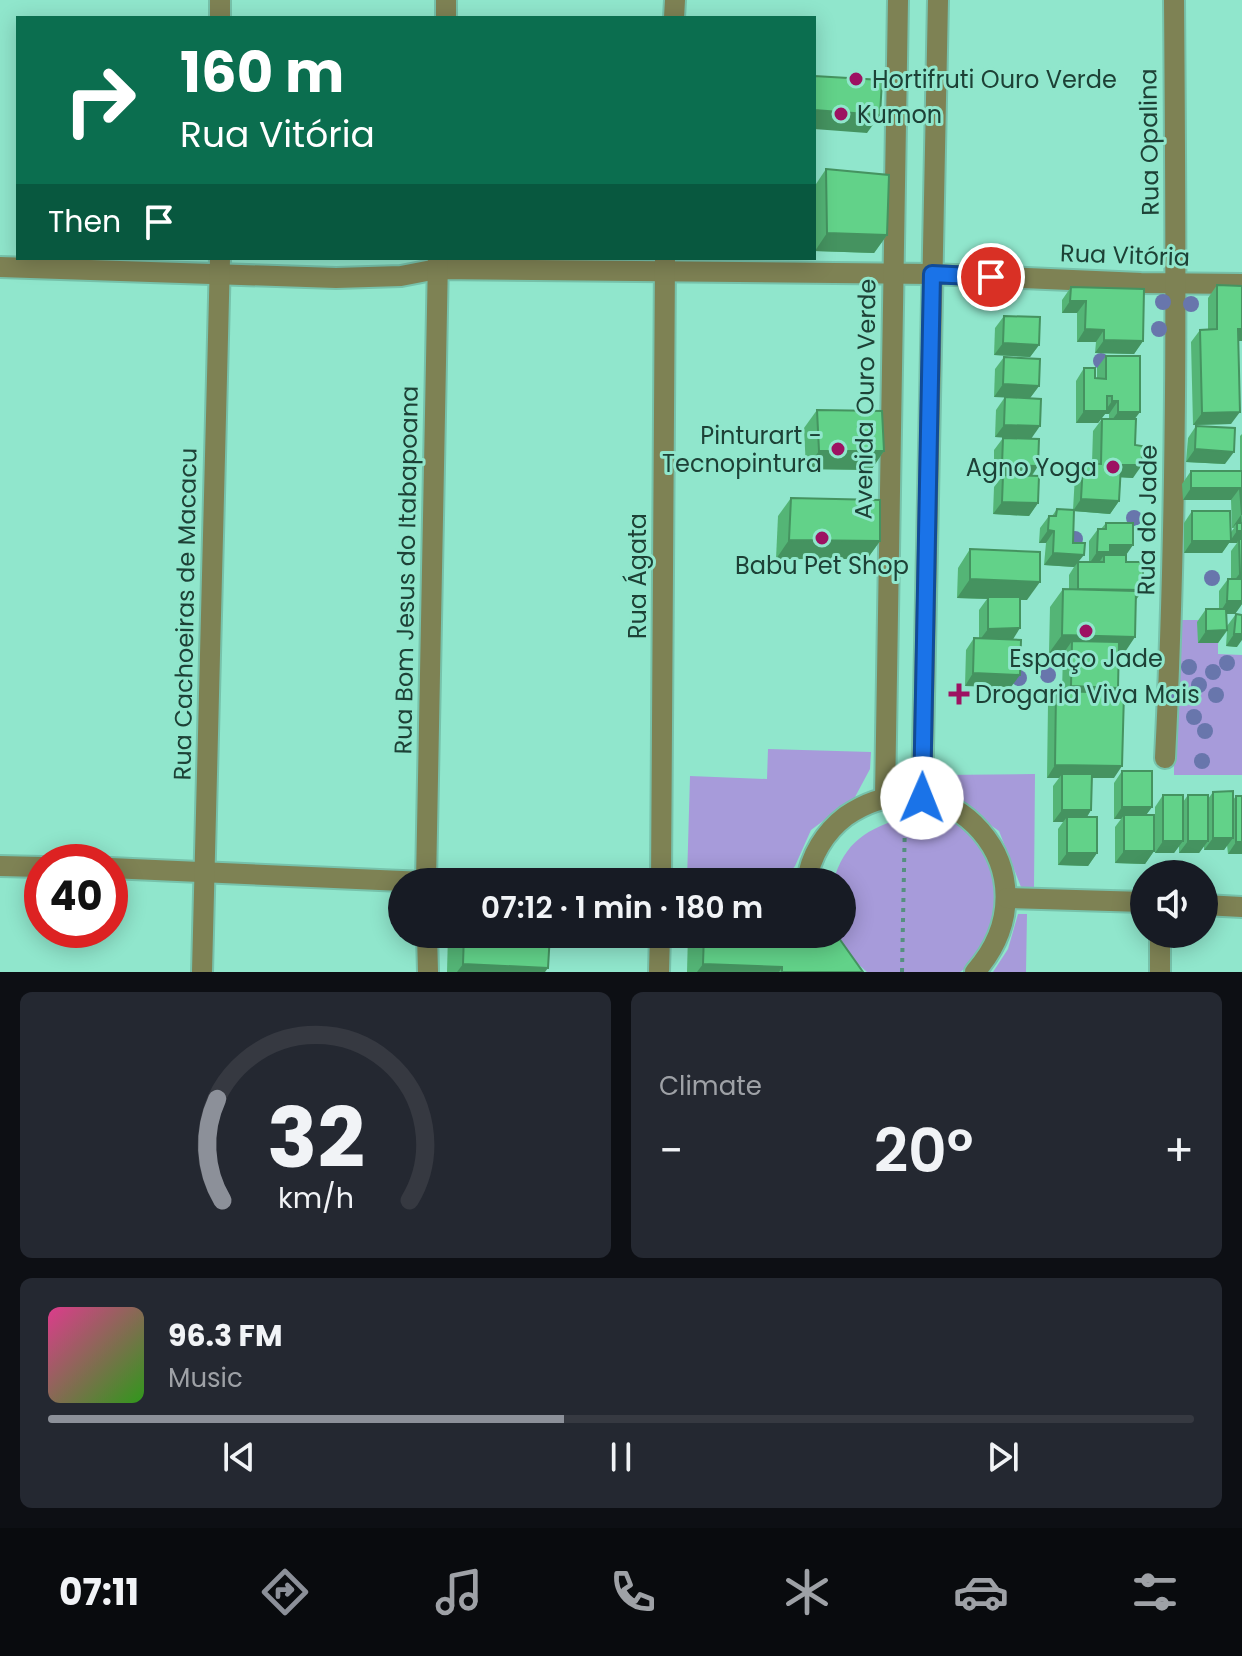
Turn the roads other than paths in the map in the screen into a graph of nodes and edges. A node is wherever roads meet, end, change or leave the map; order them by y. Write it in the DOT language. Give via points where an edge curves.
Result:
graph roads {
  1 [pos="898,0"];
  2 [pos="938,0"];
  3 [pos="1174,0"];
  4 [pos="437,263"];
  5 [pos="665,264"];
  6 [pos="220,266"];
  7 [pos="0,267"];
  8 [pos="893,274"];
  9 [pos="932,274"];
  10 [pos="1177,283"];
  11 [pos="1242,284"];
  12 [pos="1165,758"];
  13 [pos="885,798"];
  14 [pos="922,798"];
  15 [pos="0,866"];
  16 [pos="24,867"];
  17 [pos="426,868"];
  18 [pos="661,868"];
  19 [pos="809,868"];
  20 [pos="128,869"];
  21 [pos="205,871"];
  22 [pos="388,880"];
  23 [pos="1007,898"];
  24 [pos="1130,902"];
  25 [pos="1218,906"];
  26 [pos="1242,907"];
  27 [pos="427,948"];
  28 [pos="660,948"];
  29 [pos="1160,948"];
  30 [pos="202,972"];
  31 [pos="428,972"];
  32 [pos="659,972"];
  33 [pos="975,972"];
  34 [pos="1160,972"];
  1 -- 8 [label="street, Avenida Ouro Verde"];
  2 -- 9 [label="street"];
  3 -- 10 [label="street, Rua Opalina"];
  4 -- 5 [label="street, Rua Vitória"];
  4 -- 6 [label="street, Rua Vitória" via="388,277"];
  4 -- 17 [label="street, Rua Bom Jesus do Itabapoana"];
  5 -- 8 [label="street, Rua Vitória"];
  5 -- 18 [label="street, Rua Ágata"];
  6 -- 7 [label="street, Rua Vitória"];
  6 -- 21 [label="street, Rua Cachoeiras de Macacu"];
  8 -- 9 [label="street, Rua Vitória"];
  8 -- 13 [label="street, Avenida Ouro Verde"];
  9 -- 10 [label="street, Rua Vitória"];
  9 -- 14 [label="street"];
  10 -- 11 [label="street, Rua Vitória"];
  10 -- 12 [label="street, Rua do Jade"];
  13 -- 14 [label="street"];
  13 -- 19 [label="street" via="836,823"];
  14 -- 23 [label="street" via="949,806 973,822 1003,870"];
  15 -- 16 [label="street"];
  20 -- 21 [label="street"];
  21 -- 22 [label="street"];
  21 -- 30 [label="street, Rua Cachoeiras de Macacu"];
  23 -- 24 [label="street"];
  23 -- 33 [label="street" via="998,939"];
  25 -- 26 [label="street"];
  27 -- 31 [label="street"];
  28 -- 32 [label="street"];
  29 -- 34 [label="street"];
}
